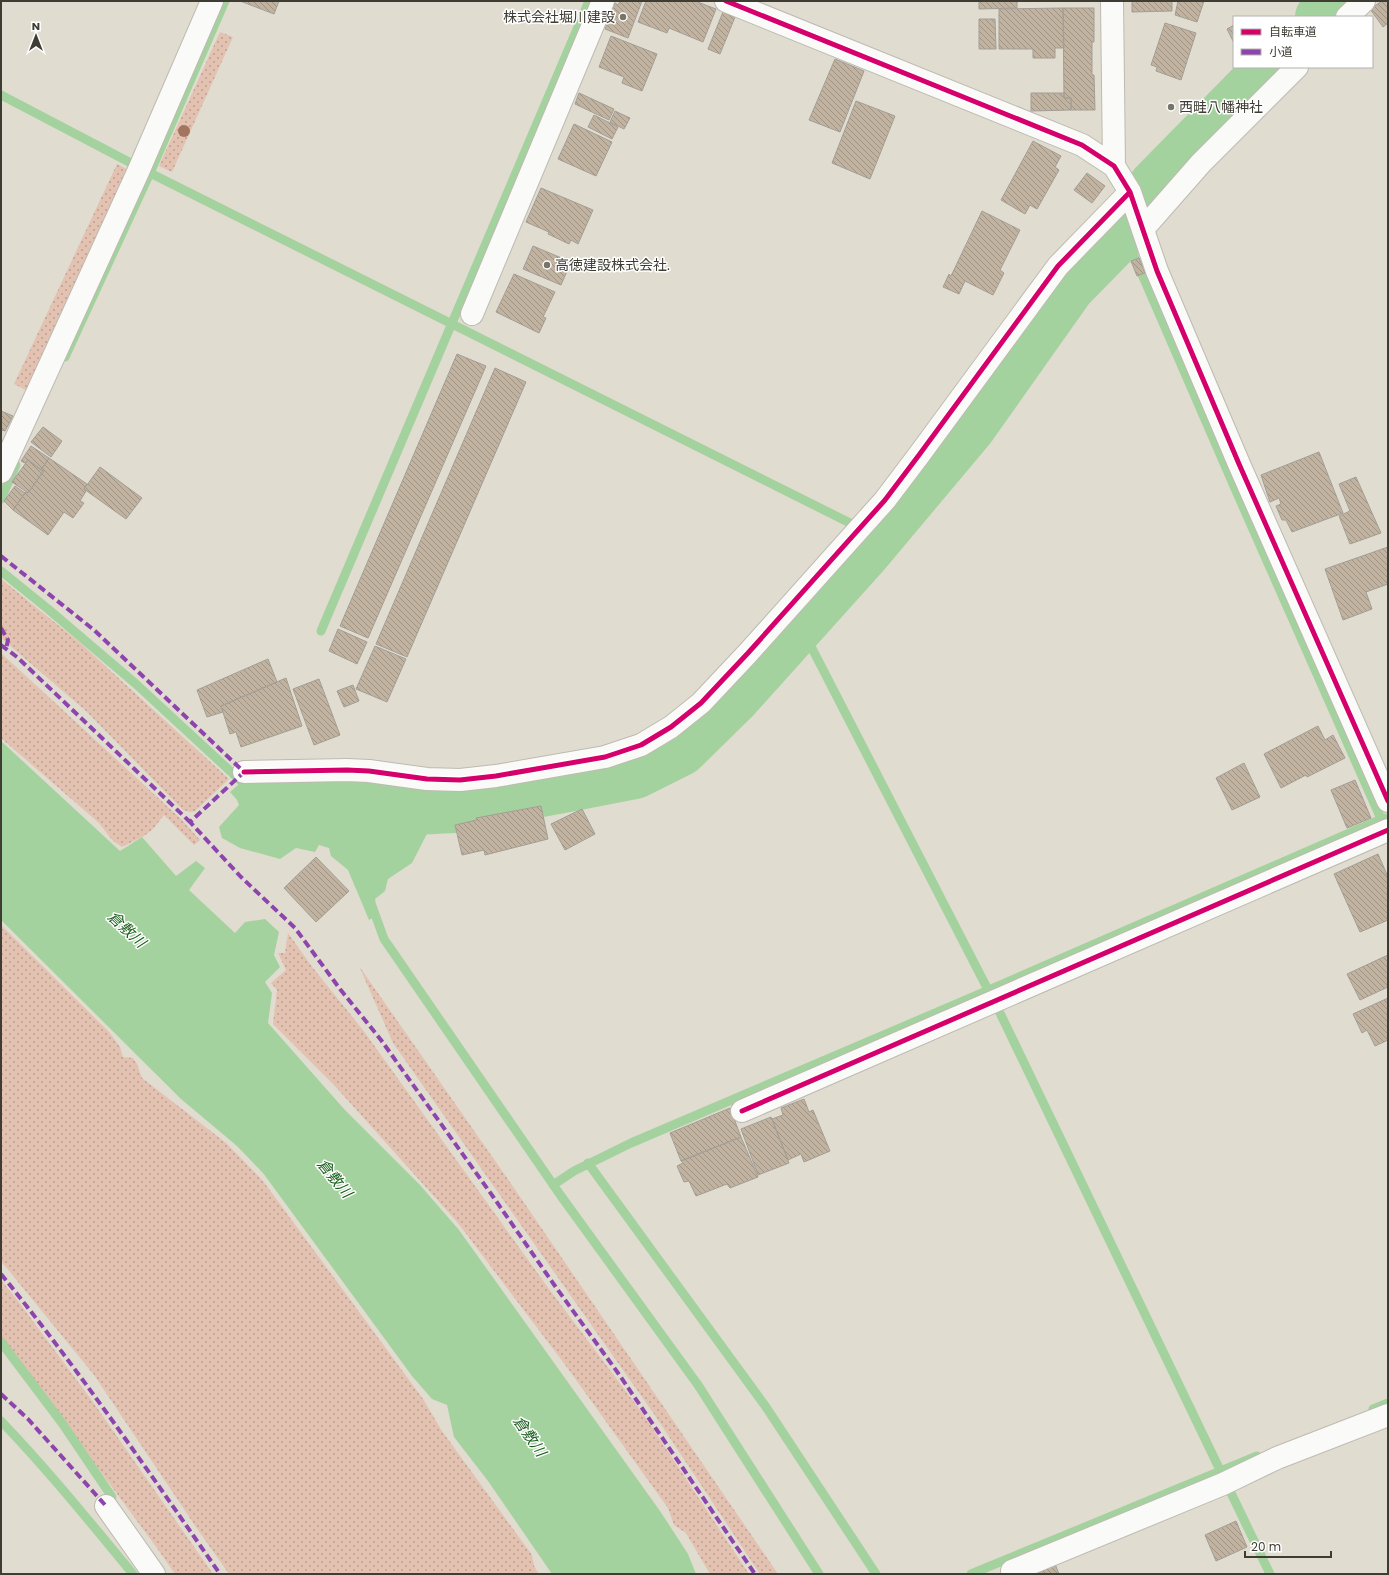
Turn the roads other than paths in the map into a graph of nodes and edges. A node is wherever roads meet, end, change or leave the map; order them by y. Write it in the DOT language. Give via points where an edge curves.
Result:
graph roads {
  1 [pos="212,1"];
  2 [pos="603,1"];
  3 [pos="726,1"];
  4 [pos="1112,1"];
  5 [pos="1364,1"];
  6 [pos="1348,16"];
  7 [pos="1296,68"];
  8 [pos="1114,166"];
  9 [pos="1131,195"];
  10 [pos="1141,225"];
  11 [pos="472,314"];
  12 [pos="1,472"];
  13 [pos="244,772"];
  14 [pos="1388,801"];
  15 [pos="1388,830"];
  16 [pos="742,1111"];
  17 [pos="1388,1415"];
  18 [pos="106,1506"];
  19 [pos="154,1574"];
  20 [pos="1014,1574"];
  1 -- 12 [label="street"];
  2 -- 11 [label="street"];
  3 -- 8 [label="street" via="1082,145"];
  4 -- 8 [label="street"];
  5 -- 6 [label="street"];
  7 -- 10 [label="street"];
  8 -- 9 [label="street"];
  9 -- 10 [label="street"];
  9 -- 13 [label="street" via="1058,266 885,500 701,703 671,727 641,745 605,756 460,780 427,780 347,770"];
  10 -- 14 [label="street" via="1157,271 1239,464"];
  15 -- 16 [label="street"];
  17 -- 20 [label="street" via="1277,1458 1227,1482 1012,1571"];
  18 -- 19 [label="street"];
}
